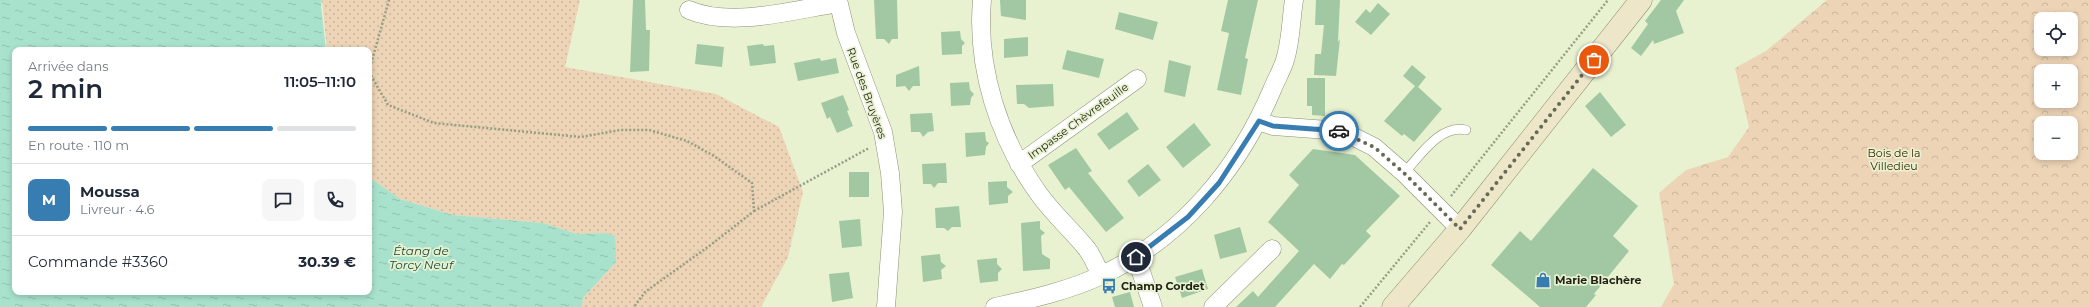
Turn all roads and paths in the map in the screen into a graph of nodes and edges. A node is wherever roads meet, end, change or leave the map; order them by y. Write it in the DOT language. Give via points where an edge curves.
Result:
graph roads {
  1 [pos="388,0"];
  2 [pos="982,0"];
  3 [pos="1294,0"];
  4 [pos="1608,0"];
  5 [pos="1640,0"];
  6 [pos="838,2"];
  7 [pos="689,10"];
  8 [pos="372,61"];
  9 [pos="372,77"];
  10 [pos="1137,79"];
  11 [pos="1259,121"];
  12 [pos="1466,130"];
  13 [pos="885,140"];
  14 [pos="1019,164"];
  15 [pos="1404,173"];
  16 [pos="1440,210"];
  17 [pos="754,211"];
  18 [pos="1460,229"];
  19 [pos="1272,249"];
  20 [pos="1136,257"];
  21 [pos="1101,276"];
  22 [pos="634,307"];
  23 [pos="886,307"];
  24 [pos="995,307"];
  25 [pos="1153,307"];
  26 [pos="1213,307"];
  27 [pos="1360,307"];
  28 [pos="1393,307"];
  1 -- 8 [label="path"];
  2 -- 14 [label="street" via="984,60 997,115"];
  3 -- 11 [label="street" via="1285,59"];
  4 -- 16 [label="path"];
  5 -- 18 [label="street"];
  6 -- 7 [label="street" via="732,19 702,15"];
  6 -- 13 [label="street, Rue des Bruyères" via="846,33"];
  9 -- 17 [label="path" via="388,105 434,123 581,137 620,130 649,130 687,141 714,156 752,183"];
  10 -- 14 [label="street, Impasse Chèvrefeuille"];
  11 -- 15 [label="street" via="1273,126 1342,131 1374,147"];
  11 -- 20 [label="street" via="1219,183 1188,217"];
  12 -- 15 [label="lane" via="1459,128 1444,132"];
  13 -- 17 [label="path"];
  13 -- 23 [label="street, Rue des Bruyères" via="893,212"];
  14 -- 21 [label="street" via="1038,194 1088,250"];
  15 -- 16 [label="street"];
  16 -- 18 [label="street"];
  16 -- 27 [label="path"];
  17 -- 22 [label="path" via="645,292"];
  18 -- 28 [label="street"];
  19 -- 26 [label="street"];
  20 -- 21 [label="street"];
  20 -- 25 [label="street"];
  21 -- 24 [label="street" via="1042,297"];
}
